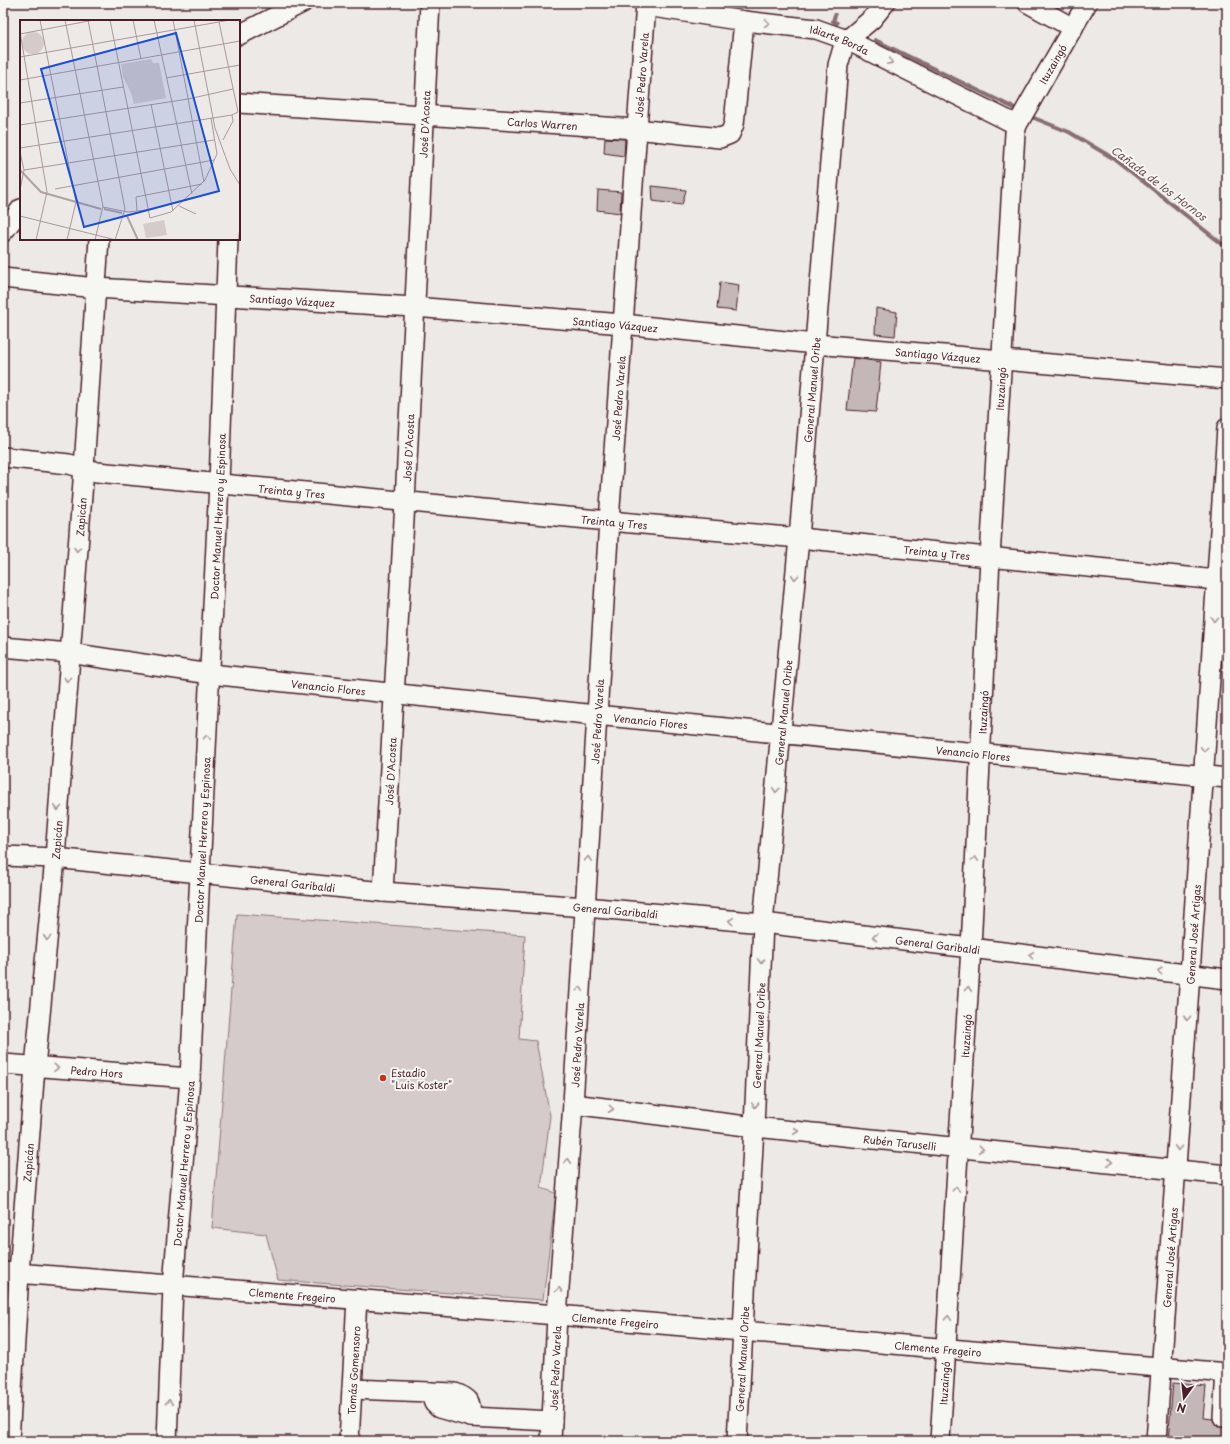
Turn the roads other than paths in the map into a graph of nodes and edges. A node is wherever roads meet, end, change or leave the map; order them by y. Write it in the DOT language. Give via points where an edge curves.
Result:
graph roads {
  1 [pos="302,3"];
  2 [pos="430,3"];
  3 [pos="885,3"];
  4 [pos="1028,3"];
  5 [pos="1087,3"];
  6 [pos="646,4"];
  7 [pos="744,21"];
  8 [pos="1073,28"];
  9 [pos="240,34"];
  10 [pos="847,40"];
  11 [pos="240,103"];
  12 [pos="425,115"];
  13 [pos="1017,125"];
  14 [pos="636,128"];
  15 [pos="20,210"];
  16 [pos="3,232"];
  17 [pos="99,240"];
  18 [pos="228,240"];
  19 [pos="3,278"];
  20 [pos="96,288"];
  21 [pos="225,296"];
  22 [pos="414,307"];
  23 [pos="623,324"];
  24 [pos="815,344"];
  25 [pos="1001,360"];
  26 [pos="1227,379"];
  27 [pos="1227,428"];
  28 [pos="3,457"];
  29 [pos="84,468"];
  30 [pos="219,483"];
  31 [pos="405,502"];
  32 [pos="609,521"];
  33 [pos="799,538"];
  34 [pos="990,558"];
  35 [pos="1222,581"];
  36 [pos="3,646"];
  37 [pos="69,653"];
  38 [pos="210,674"];
  39 [pos="394,694"];
  40 [pos="596,715"];
  41 [pos="781,733"];
  42 [pos="980,754"];
  43 [pos="1203,775"];
  44 [pos="1227,778"];
  45 [pos="3,856"];
  46 [pos="55,858"];
  47 [pos="200,874"];
  48 [pos="383,892"];
  49 [pos="585,907"];
  50 [pos="763,923"];
  51 [pos="971,948"];
  52 [pos="1190,974"];
  53 [pos="1227,979"];
  54 [pos="3,1064"];
  55 [pos="35,1067"];
  56 [pos="190,1078"];
  57 [pos="572,1104"];
  58 [pos="754,1127"];
  59 [pos="958,1147"];
  60 [pos="1176,1169"];
  61 [pos="1227,1175"];
  62 [pos="11,1273"];
  63 [pos="173,1286"];
  64 [pos="357,1299"];
  65 [pos="557,1316"];
  66 [pos="742,1331"];
  67 [pos="946,1348"];
  68 [pos="1161,1367"];
  69 [pos="1227,1373"];
  70 [pos="352,1389"];
  71 [pos="1227,1417"];
  72 [pos="552,1421"];
  73 [pos="9,1441"];
  74 [pos="167,1441"];
  75 [pos="349,1441"];
  76 [pos="551,1441"];
  77 [pos="737,1441"];
  78 [pos="940,1441"];
  79 [pos="1156,1441"];
  1 -- 9 [label="street"];
  2 -- 12 [label="street, José D'Acosta"];
  3 -- 10 [label="street, General Manuel Oribe" via="872,19"];
  4 -- 8 [label="street"];
  5 -- 8 [label="street, Ituzaingó"];
  6 -- 7 [label="street, Idiarte Borda"];
  6 -- 14 [label="street, José Pedro Varela"];
  7 -- 10 [label="street, Idiarte Borda, one-way" via="816,29"];
  7 -- 14 [label="street, Carlos Warren" via="734,124 730,134 720,138"];
  8 -- 13 [label="street, Ituzaingó"];
  10 -- 13 [label="street, Idiarte Borda, one-way"];
  10 -- 24 [label="street, General Manuel Oribe" via="838,65"];
  11 -- 12 [label="street, Carlos Warren"];
  12 -- 14 [label="street, Carlos Warren"];
  12 -- 22 [label="street, José D'Acosta"];
  13 -- 25 [label="street, Ituzaingó" via="1014,134"];
  14 -- 23 [label="street, José Pedro Varela"];
  15 -- 16 [label="street"];
  17 -- 20 [label="street, Zapicán"];
  18 -- 21 [label="street, Doctor Manuel Herrero y Espinosa"];
  19 -- 20 [label="street, Santiago Vázquez"];
  20 -- 21 [label="street, Santiago Vázquez"];
  20 -- 29 [label="street, Zapicán"];
  21 -- 22 [label="street, Santiago Vázquez"];
  21 -- 30 [label="street, Doctor Manuel Herrero y Espinosa"];
  22 -- 23 [label="street, Santiago Vázquez"];
  22 -- 31 [label="street, José D'Acosta"];
  23 -- 24 [label="street, Santiago Vázquez"];
  23 -- 32 [label="street, José Pedro Varela"];
  24 -- 25 [label="street, Santiago Vázquez"];
  24 -- 33 [label="street, General Manuel Oribe"];
  25 -- 26 [label="street, Santiago Vázquez"];
  25 -- 34 [label="street, Ituzaingó"];
  27 -- 35 [label="street, General José Artigas"];
  28 -- 29 [label="street, Treinta y Tres"];
  29 -- 30 [label="street, Treinta y Tres" via="97,472"];
  29 -- 37 [label="street, Zapicán, one-way"];
  30 -- 31 [label="street, Treinta y Tres"];
  30 -- 38 [label="street, Doctor Manuel Herrero y Espinosa"];
  31 -- 32 [label="street, Treinta y Tres"];
  31 -- 39 [label="street, José D'Acosta"];
  32 -- 33 [label="street, Treinta y Tres"];
  32 -- 40 [label="street, José Pedro Varela"];
  33 -- 34 [label="street, Treinta y Tres"];
  33 -- 41 [label="street, General Manuel Oribe, one-way"];
  34 -- 35 [label="street, Treinta y Tres"];
  34 -- 42 [label="street, Ituzaingó"];
  35 -- 43 [label="street, General José Artigas, one-way"];
  36 -- 37 [label="street, Venancio Flores"];
  37 -- 38 [label="street, Venancio Flores"];
  37 -- 46 [label="street, Zapicán, one-way"];
  38 -- 39 [label="street, Venancio Flores"];
  47 -- 38 [label="street, Doctor Manuel Herrero y Espinosa, one-way"];
  39 -- 40 [label="street, Venancio Flores"];
  39 -- 48 [label="street, José D'Acosta"];
  40 -- 41 [label="street, Venancio Flores"];
  49 -- 40 [label="street, José Pedro Varela, one-way"];
  41 -- 42 [label="street, Venancio Flores"];
  41 -- 50 [label="street, General Manuel Oribe, one-way"];
  42 -- 43 [label="street, Venancio Flores"];
  51 -- 42 [label="street, Ituzaingó, one-way"];
  43 -- 44 [label="street, Venancio Flores"];
  43 -- 52 [label="street, General José Artigas"];
  45 -- 46 [label="street, General Garibaldi"];
  46 -- 47 [label="street, General Garibaldi"];
  46 -- 55 [label="street, Zapicán, one-way"];
  47 -- 48 [label="street, General Garibaldi"];
  47 -- 56 [label="street, Doctor Manuel Herrero y Espinosa"];
  48 -- 49 [label="street, General Garibaldi"];
  50 -- 49 [label="street, General Garibaldi, one-way"];
  57 -- 49 [label="street, José Pedro Varela, one-way"];
  51 -- 50 [label="street, General Garibaldi, one-way"];
  50 -- 58 [label="street, General Manuel Oribe, one-way"];
  52 -- 51 [label="street, General Garibaldi, one-way"];
  59 -- 51 [label="street, Ituzaingó, one-way"];
  52 -- 53 [label="street, General Garibaldi"];
  52 -- 60 [label="street, General José Artigas, one-way"];
  54 -- 55 [label="street, Pedro Hors"];
  55 -- 56 [label="street, Pedro Hors, one-way"];
  55 -- 62 [label="street, Zapicán"];
  56 -- 63 [label="street, Doctor Manuel Herrero y Espinosa"];
  57 -- 58 [label="street, Rubén Taruselli, one-way"];
  65 -- 57 [label="street, José Pedro Varela, one-way"];
  58 -- 59 [label="street, Rubén Taruselli, one-way"];
  58 -- 66 [label="street, General Manuel Oribe"];
  59 -- 60 [label="street, Rubén Taruselli, one-way"];
  67 -- 59 [label="street, Ituzaingó, one-way"];
  60 -- 61 [label="street, Rubén Taruselli"];
  60 -- 68 [label="street, General José Artigas"];
  62 -- 63 [label="street, Clemente Fregeiro"];
  62 -- 73 [label="street, Zapicán"];
  63 -- 64 [label="street, Clemente Fregeiro"];
  74 -- 63 [label="street, Doctor Manuel Herrero y Espinosa, one-way"];
  64 -- 65 [label="street, Clemente Fregeiro"];
  64 -- 70 [label="street, Tomás Gomensoro"];
  65 -- 66 [label="street, Clemente Fregeiro"];
  65 -- 72 [label="street, José Pedro Varela"];
  66 -- 67 [label="street, Clemente Fregeiro"];
  66 -- 77 [label="street, General Manuel Oribe"];
  67 -- 68 [label="street, Clemente Fregeiro"];
  67 -- 78 [label="street, Ituzaingó"];
  68 -- 69 [label="street, Clemente Fregeiro"];
  68 -- 79 [label="street, General José Artigas"];
  69 -- 71 [label="street" via="1223,1417"];
  70 -- 72 [label="street" via="455,1393 466,1397 470,1402 471,1417"];
  70 -- 75 [label="street, Tomás Gomensoro"];
  72 -- 76 [label="street, José Pedro Varela"];
}
